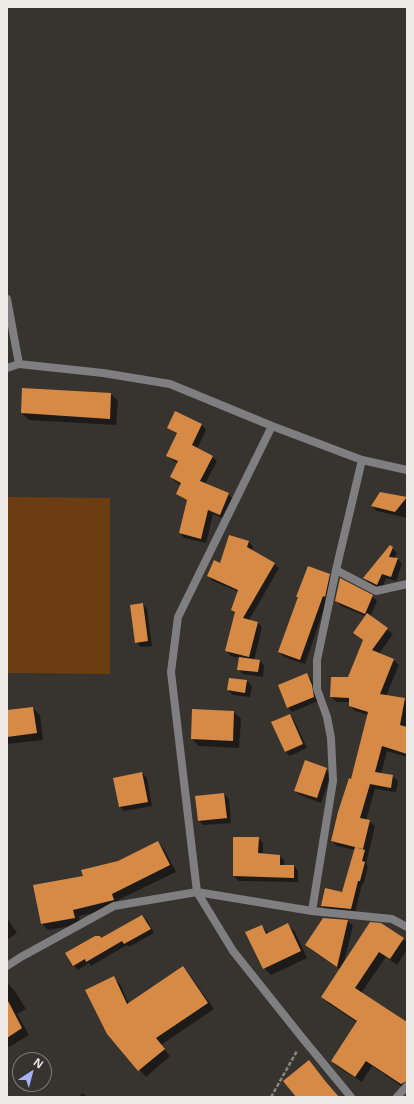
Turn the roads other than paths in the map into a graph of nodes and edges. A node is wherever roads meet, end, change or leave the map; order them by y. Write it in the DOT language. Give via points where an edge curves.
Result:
graph roads {
  1 [pos="7,299"];
  2 [pos="19,364"];
  3 [pos="7,368"];
  4 [pos="272,426"];
  5 [pos="362,460"];
  6 [pos="407,470"];
  7 [pos="336,570"];
  8 [pos="407,584"];
  9 [pos="197,892"];
  10 [pos="312,911"];
  11 [pos="407,927"];
  12 [pos="7,966"];
  13 [pos="407,1086"];
  14 [pos="351,1097"];
  15 [pos="398,1097"];
  1 -- 2 [label="street"];
  2 -- 3 [label="street"];
  2 -- 4 [label="street" via="103,373 170,384"];
  4 -- 5 [label="street"];
  4 -- 9 [label="street" via="178,617 171,672"];
  5 -- 6 [label="street"];
  5 -- 7 [label="street"];
  7 -- 8 [label="street" via="376,590"];
  7 -- 10 [label="street" via="317,660 317,690 327,717 331,738 333,782"];
  9 -- 10 [label="street"];
  9 -- 12 [label="street" via="114,906"];
  9 -- 14 [label="street" via="233,951"];
  10 -- 11 [label="street" via="392,919"];
  13 -- 15 [label="street"];
}
